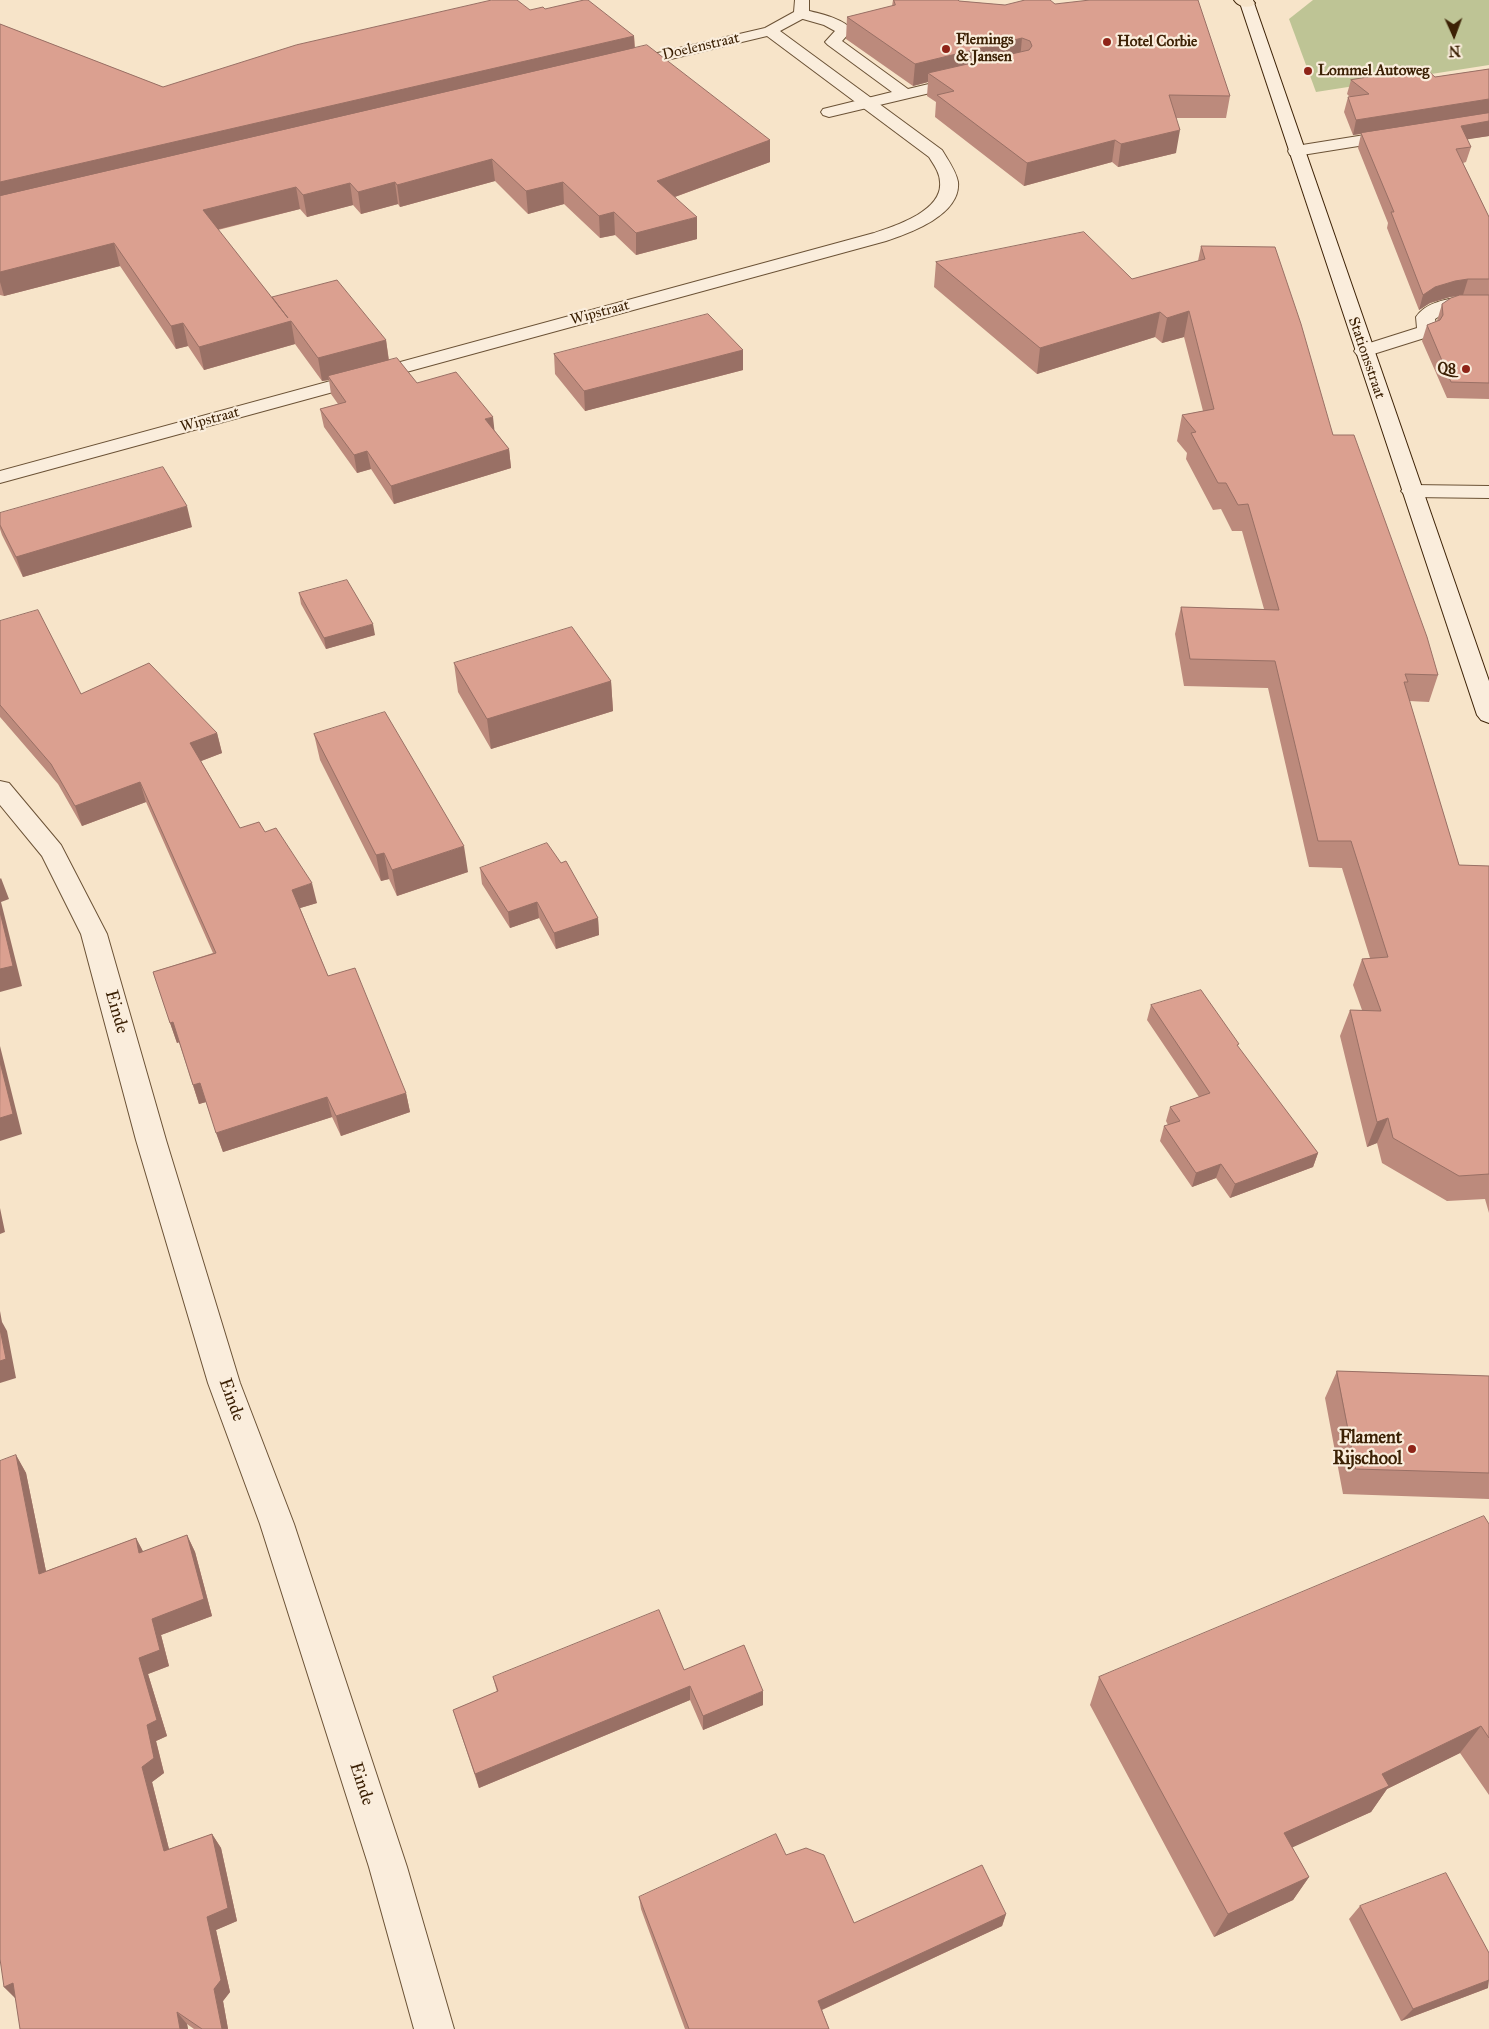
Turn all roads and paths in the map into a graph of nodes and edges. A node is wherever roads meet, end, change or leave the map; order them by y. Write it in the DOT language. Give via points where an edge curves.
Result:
graph roads {
  1 [pos="1245,1"];
  2 [pos="802,7"];
  3 [pos="770,31"];
  4 [pos="606,69"];
  5 [pos="982,76"];
  6 [pos="906,94"];
  7 [pos="869,103"];
  8 [pos="829,112"];
  9 [pos="1412,132"];
  10 [pos="1296,151"];
  11 [pos="1489,303"];
  12 [pos="1364,351"];
  13 [pos="0,476"];
  14 [pos="1412,491"];
  15 [pos="1489,492"];
  16 [pos="1489,715"];
  17 [pos="0,788"];
  18 [pos="434,2029"];
  1 -- 10 [label="street, Stationsstraat"];
  2 -- 3 [label="street, Doelenstraat"];
  2 -- 6 [label="street" via="844,30 834,42"];
  3 -- 4 [label="street, Doelenstraat"];
  3 -- 7 [label="street, Wipstraat"];
  5 -- 6 [label="street"];
  6 -- 7 [label="street"];
  7 -- 8 [label="street"];
  7 -- 13 [label="street, Wipstraat" via="936,154 948,177 946,198 923,219 906,228"];
  9 -- 10 [label="street"];
  10 -- 12 [label="street, Stationsstraat"];
  11 -- 12 [label="street" via="1450,303 1435,308 1425,317 1427,331"];
  12 -- 14 [label="street, Stationsstraat"];
  14 -- 15 [label="street"];
  14 -- 16 [label="street, Stationsstraat"];
  17 -- 18 [label="street, Einde" via="52,851 94,934 151,1140 224,1383 277,1524 388,1867"];
}
